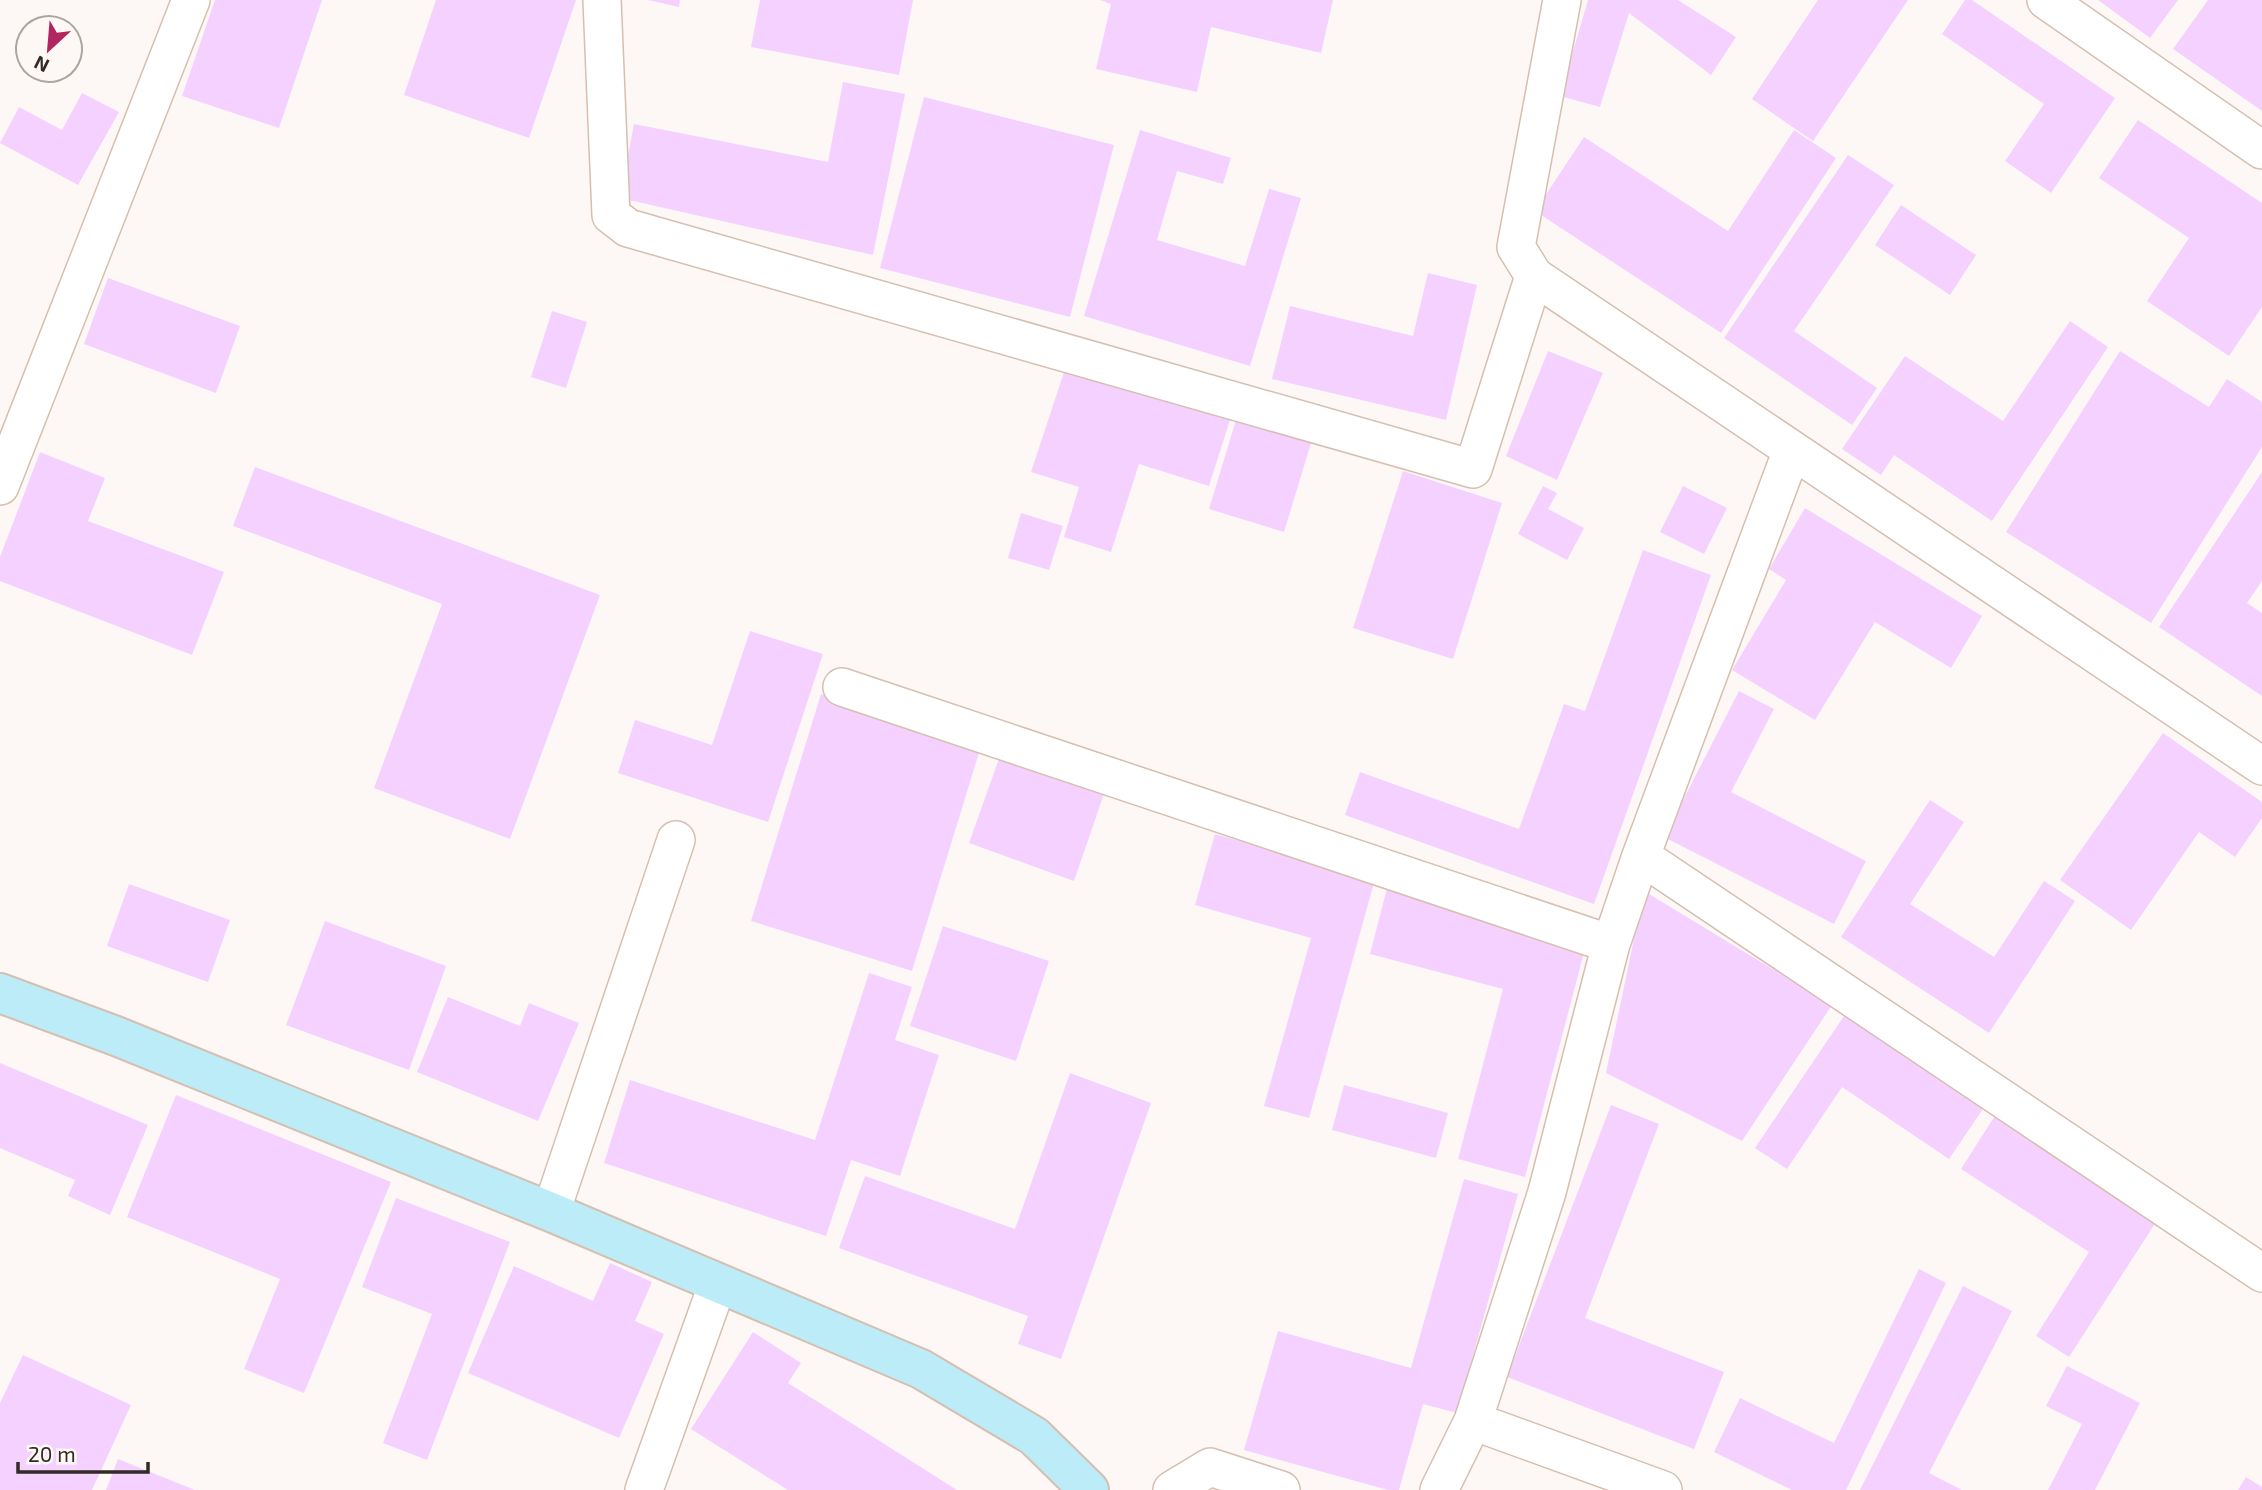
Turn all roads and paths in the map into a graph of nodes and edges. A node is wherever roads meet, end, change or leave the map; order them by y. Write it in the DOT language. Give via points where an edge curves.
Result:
graph roads {
  1 [pos="191,0"];
  2 [pos="602,0"];
  3 [pos="1562,0"];
  4 [pos="2046,0"];
  5 [pos="2262,150"];
  6 [pos="1534,276"];
  7 [pos="1792,450"];
  8 [pos="0,486"];
  9 [pos="842,687"];
  10 [pos="2262,766"];
  11 [pos="676,840"];
  12 [pos="1641,856"];
  13 [pos="1611,944"];
  14 [pos="0,993"];
  15 [pos="551,1212"];
  16 [pos="2262,1273"];
  17 [pos="718,1283"];
  18 [pos="1473,1421"];
  19 [pos="644,1490"];
  20 [pos="1089,1490"];
  21 [pos="1172,1490"];
  22 [pos="1281,1490"];
  23 [pos="1438,1490"];
  24 [pos="1663,1490"];
  1 -- 8 [label="street"];
  2 -- 6 [label="street" via="611,215 628,228 1473,469"];
  3 -- 6 [label="street" via="1516,247"];
  4 -- 5 [label="street"];
  6 -- 7 [label="street"];
  7 -- 10 [label="street"];
  7 -- 12 [label="street"];
  9 -- 13 [label="street"];
  11 -- 15 [label="street"];
  12 -- 13 [label="street"];
  12 -- 16 [label="street"];
  13 -- 18 [label="street" via="1546,1192"];
  14 -- 15 [label="street"];
  15 -- 17 [label="street"];
  17 -- 19 [label="street"];
  17 -- 20 [label="street" via="921,1369 1034,1436"];
  18 -- 23 [label="street"];
  18 -- 24 [label="street"];
  21 -- 22 [label="street" via="1210,1467"];
}
